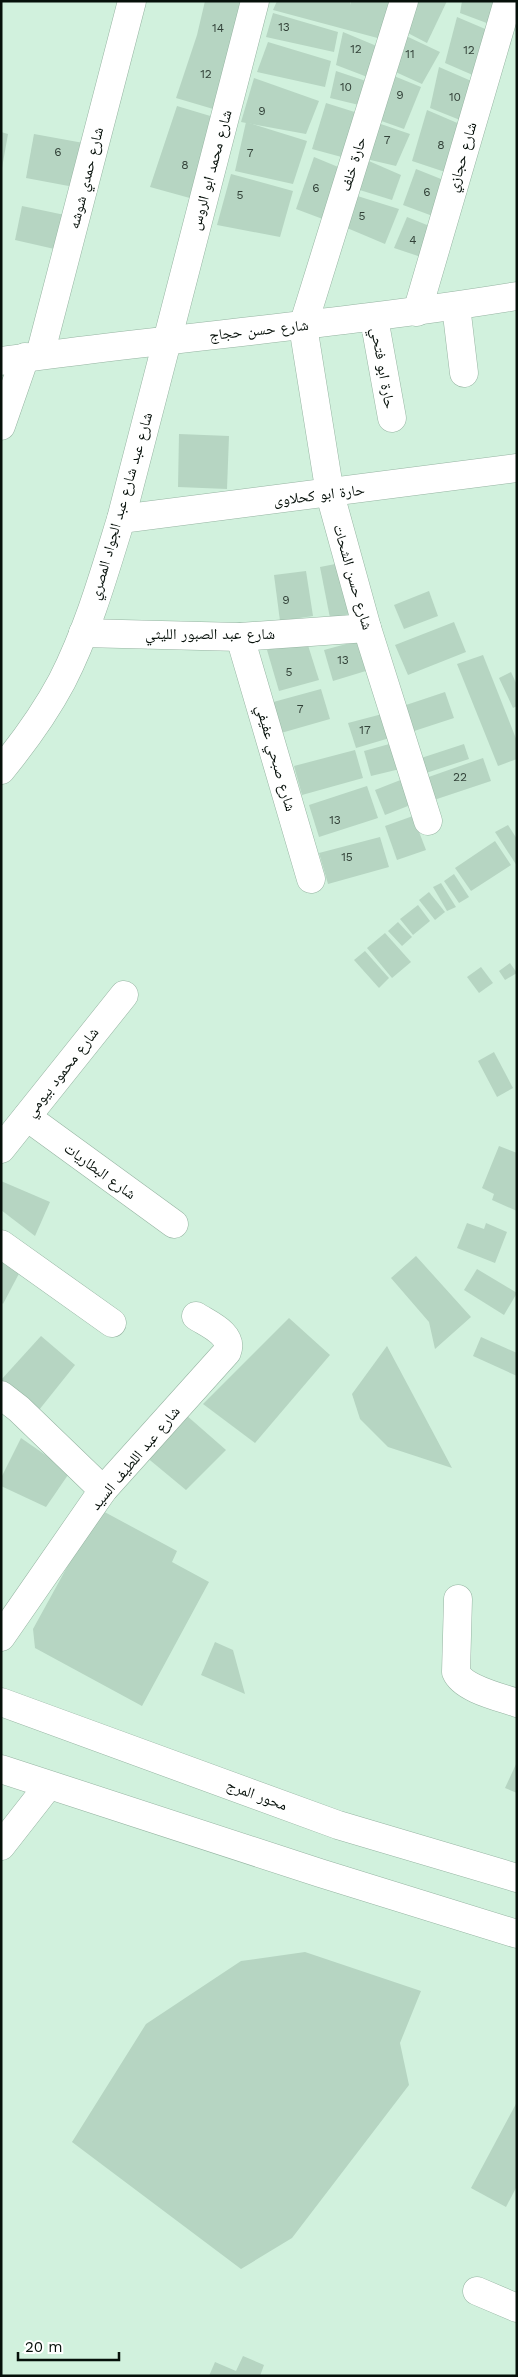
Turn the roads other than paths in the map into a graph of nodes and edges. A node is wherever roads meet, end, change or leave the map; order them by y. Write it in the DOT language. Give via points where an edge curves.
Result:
graph roads {
  1 [pos="132,1"];
  2 [pos="256,1"];
  3 [pos="404,1"];
  4 [pos="508,1"];
  5 [pos="517,296"];
  6 [pos="456,306"];
  7 [pos="417,312"];
  8 [pos="374,318"];
  9 [pos="302,326"];
  10 [pos="167,339"];
  11 [pos="22,358"];
  12 [pos="464,373"];
  13 [pos="392,418"];
  14 [pos="1,426"];
  15 [pos="517,468"];
  16 [pos="330,494"];
  17 [pos="121,519"];
  18 [pos="367,628"];
  19 [pos="83,633"];
  20 [pos="240,637"];
  21 [pos="1,770"];
  22 [pos="428,822"];
  23 [pos="312,879"];
  24 [pos="124,995"];
  25 [pos="27,1117"];
  26 [pos="1,1149"];
  27 [pos="174,1224"];
  28 [pos="1,1244"];
  29 [pos="196,1316"];
  30 [pos="112,1323"];
  31 [pos="1,1395"];
  32 [pos="103,1490"];
  33 [pos="458,1599"];
  34 [pos="1,1637"];
  35 [pos="1,1702"];
  36 [pos="517,1703"];
  37 [pos="1,1769"];
  38 [pos="48,1786"];
  39 [pos="1,1846"];
  40 [pos="517,1878"];
  41 [pos="517,1934"];
  42 [pos="477,2291"];
  43 [pos="517,2308"];
  1 -- 11 [label="street, شارع حمدي شوشه"];
  2 -- 10 [label="street, شارع محمد ابو الروس"];
  3 -- 9 [label="street, حارة خلف"];
  4 -- 7 [label="street, شارع حجازي"];
  5 -- 6 [label="street, شارع حسن حجاج"];
  6 -- 7 [label="street, شارع حسن حجاج"];
  6 -- 12 [label="street"];
  7 -- 8 [label="street, شارع حسن حجاج"];
  8 -- 9 [label="street, شارع حسن حجاج"];
  8 -- 13 [label="street, حارة ابو فتحي"];
  9 -- 10 [label="street, شارع حسن حجاج"];
  9 -- 16 [label="street, شارع حسن الشحات"];
  10 -- 11 [label="street, شارع حسن حجاج"];
  10 -- 17 [label="street, شارع عبد شارع عبد الجواد المصري"];
  11 -- 14 [label="street, شارع حمدي شوشه"];
  15 -- 16 [label="street, حارة ابو كحلاوى"];
  16 -- 17 [label="street, حارة ابو كحلاوى"];
  16 -- 18 [label="street, شارع حسن الشحات"];
  17 -- 19 [label="street, شارع عبد شارع عبد الجواد المصري"];
  18 -- 20 [label="street, شارع عبد الصبور الليثي"];
  18 -- 22 [label="street, شارع حسن الشحات"];
  19 -- 20 [label="street, شارع عبد الصبور الليثي"];
  19 -- 21 [label="street, شارع عبد شارع عبد الجواد المصري" via="62,682 29,735"];
  20 -- 23 [label="street, شارع صبحي عفيفي"];
  24 -- 25 [label="street, شارع محمود بيومي"];
  25 -- 26 [label="street, شارع محمود بيومي"];
  25 -- 27 [label="street, شارع البطاريات"];
  28 -- 30 [label="street"];
  29 -- 32 [label="street, شارع عبد اللطيف السيد" via="226,1337 229,1344 227,1352"];
  31 -- 32 [label="street" via="19,1408"];
  32 -- 34 [label="street, شارع عبد اللطيف السيد"];
  33 -- 36 [label="street" via="458,1677 466,1684"];
  35 -- 40 [label="street, محور المرج" via="338,1825"];
  37 -- 38 [label="street"];
  38 -- 39 [label="street"];
  38 -- 41 [label="street"];
  42 -- 43 [label="street"];
}
